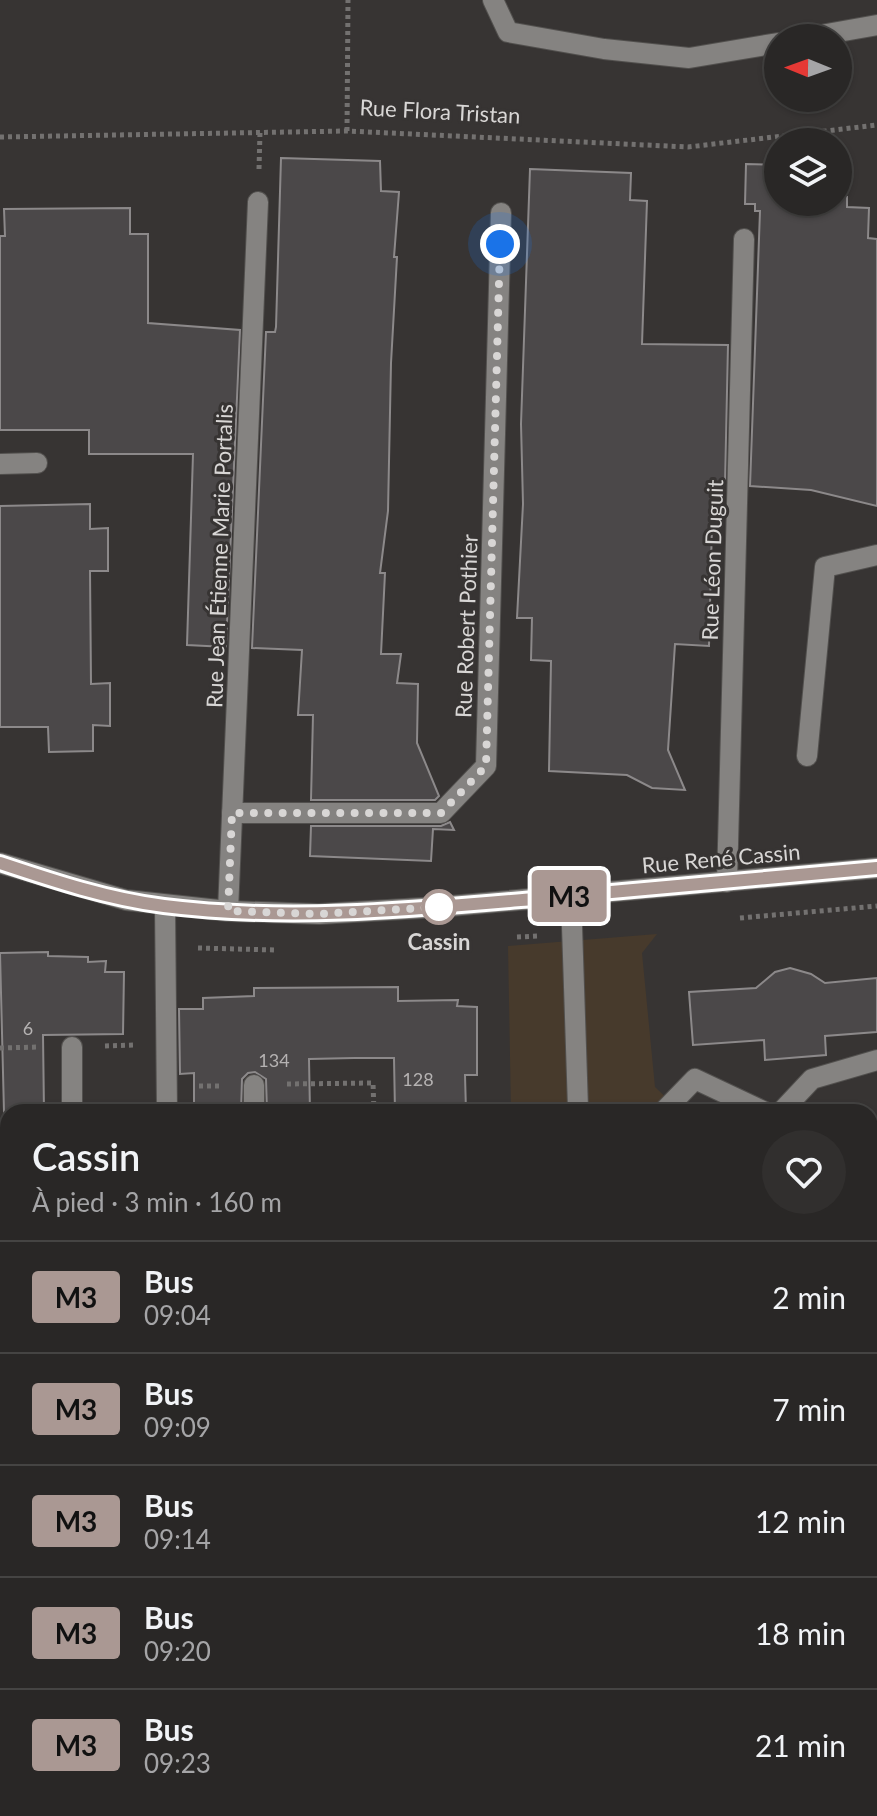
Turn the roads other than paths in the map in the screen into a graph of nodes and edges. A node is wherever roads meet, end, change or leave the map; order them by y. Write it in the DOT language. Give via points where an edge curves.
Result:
graph roads {
  1 [pos="493,0"];
  2 [pos="877,25"];
  3 [pos="852,29"];
  4 [pos="764,45"];
  5 [pos="258,202"];
  6 [pos="501,213"];
  7 [pos="744,239"];
  8 [pos="37,463"];
  9 [pos="0,464"];
  10 [pos="877,555"];
  11 [pos="807,756"];
  12 [pos="232,813"];
  13 [pos="0,863"];
  14 [pos="877,868"];
  15 [pos="727,882"];
  16 [pos="571,896"];
  17 [pos="165,906"];
  18 [pos="228,911"];
  19 [pos="72,1047"];
  20 [pos="877,1060"];
  21 [pos="254,1085"];
  22 [pos="72,1104"];
  23 [pos="167,1104"];
  24 [pos="254,1104"];
  25 [pos="578,1104"];
  26 [pos="671,1104"];
  27 [pos="748,1104"];
  28 [pos="789,1104"];
  1 -- 4 [label="street" via="508,32 604,49 689,58"];
  2 -- 3 [label="street"];
  5 -- 12 [label="street, Rue Jean Étienne Marie Portalis"];
  6 -- 12 [label="street, Rue Robert Pothier" via="486,766 441,813"];
  7 -- 15 [label="street, Rue Léon Duguit"];
  8 -- 9 [label="street"];
  10 -- 11 [label="street" via="825,567"];
  12 -- 18 [label="street, Rue Jean Étienne Marie Portalis"];
  13 -- 17 [label="street, Rue René Cassin"];
  14 -- 15 [label="street, Rue René Cassin"];
  15 -- 16 [label="street, Rue René Cassin"];
  16 -- 18 [label="street, Rue René Cassin" via="319,914"];
  16 -- 25 [label="street"];
  17 -- 18 [label="street, Rue René Cassin"];
  17 -- 23 [label="street"];
  19 -- 22 [label="street"];
  20 -- 28 [label="street" via="812,1079"];
  21 -- 24 [label="street"];
  26 -- 27 [label="street" via="695,1079"];
}
